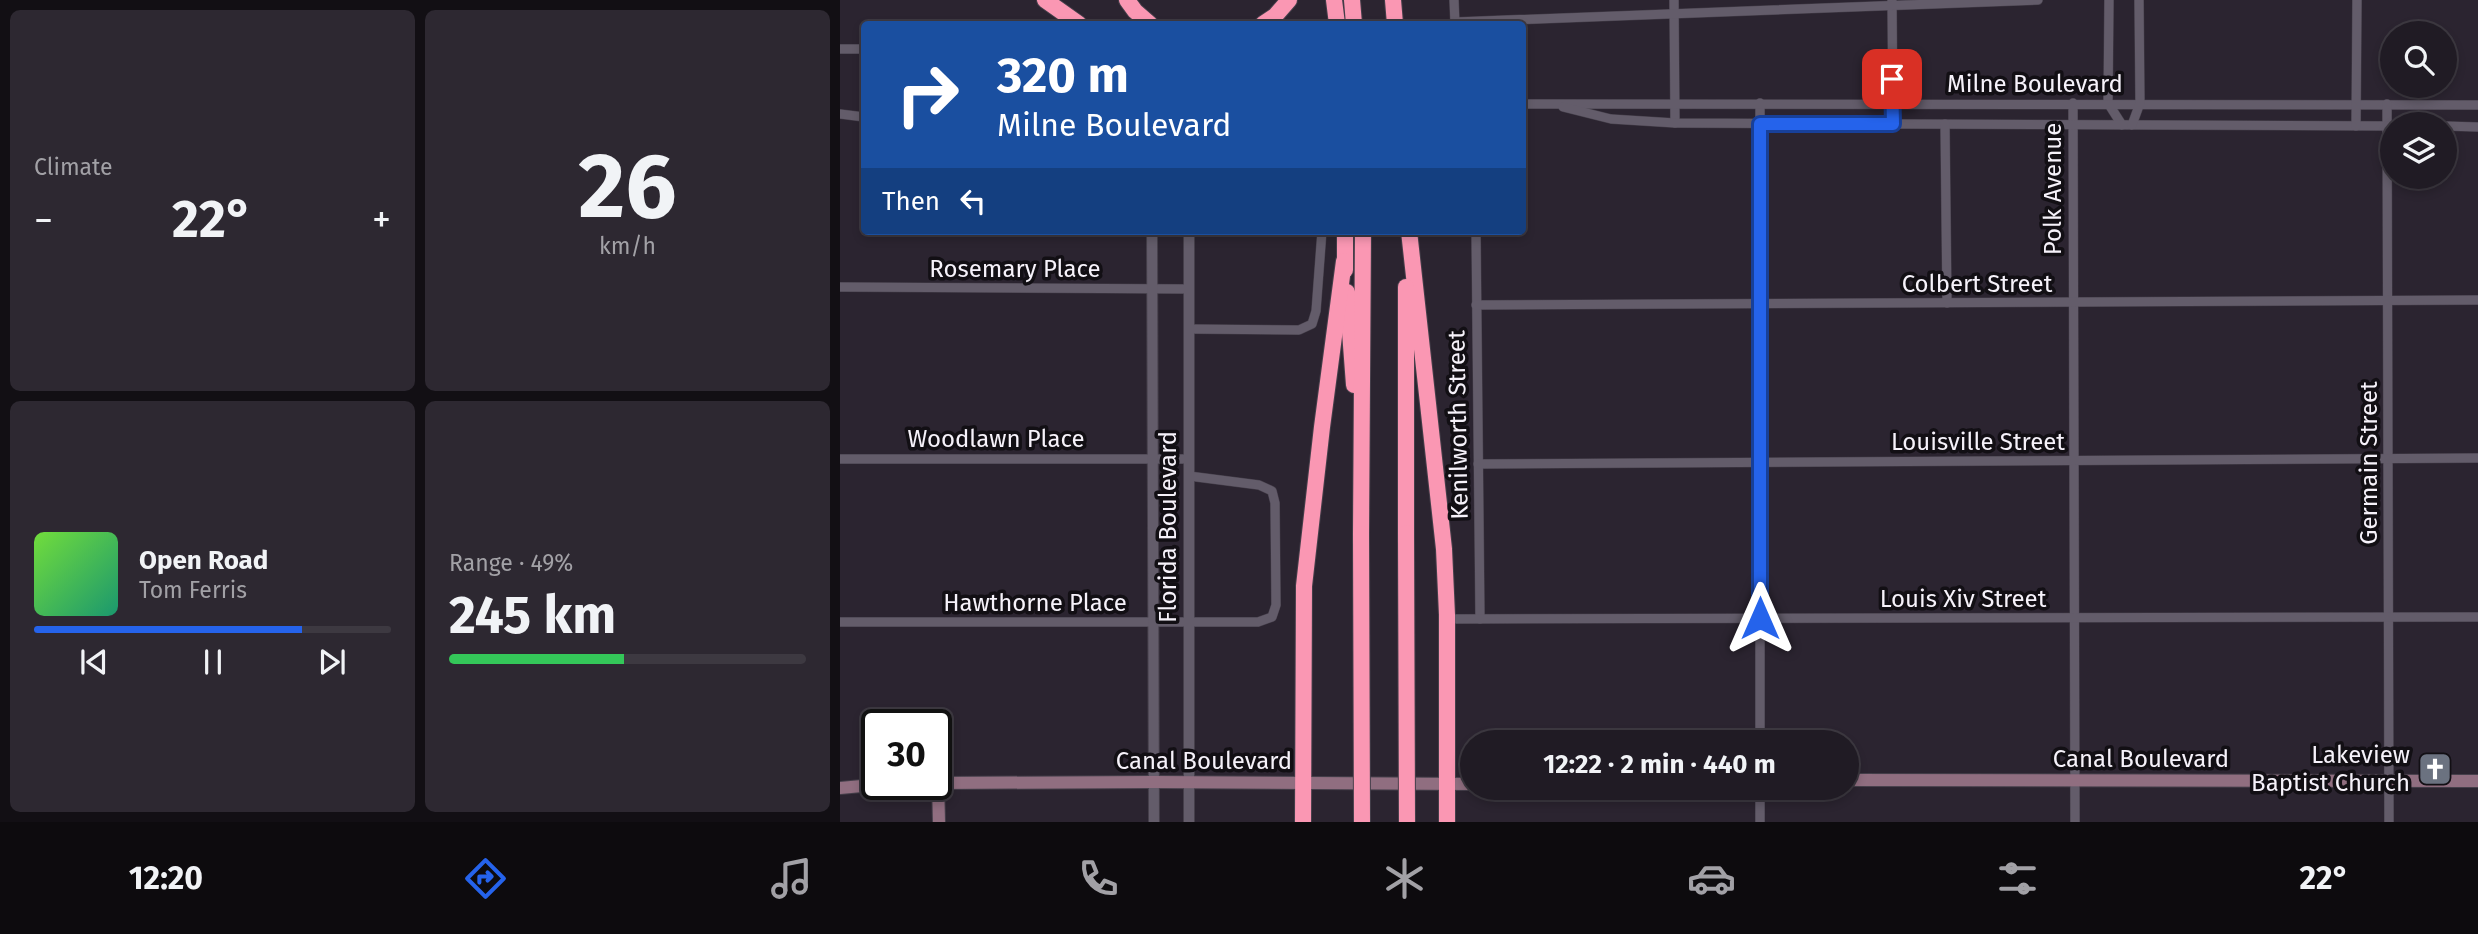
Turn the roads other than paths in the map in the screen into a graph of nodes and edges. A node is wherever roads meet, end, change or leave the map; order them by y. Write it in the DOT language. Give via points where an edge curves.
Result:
graph roads {
  1 [pos="1045,0"];
  2 [pos="1127,0"];
  3 [pos="1289,0"];
  4 [pos="1334,0"];
  5 [pos="1352,0"];
  6 [pos="1393,0"];
  7 [pos="1454,0"];
  8 [pos="1674,0"];
  9 [pos="2038,0"];
  10 [pos="2109,0"];
  11 [pos="2138,0"];
  12 [pos="2357,0"];
  13 [pos="1892,4"];
  14 [pos="1674,15"];
  15 [pos="1075,21"];
  16 [pos="1147,21"];
  17 [pos="1268,21"];
  18 [pos="1336,21"];
  19 [pos="1354,21"];
  20 [pos="1395,21"];
  21 [pos="1455,21"];
  22 [pos="1510,21"];
  23 [pos="861,48"];
  24 [pos="840,49"];
  25 [pos="1760,103"];
  26 [pos="1892,103"];
  27 [pos="2073,103"];
  28 [pos="2108,103"];
  29 [pos="2140,103"];
  30 [pos="1526,104"];
  31 [pos="1550,104"];
  32 [pos="2356,104"];
  33 [pos="2386,104"];
  34 [pos="1674,105"];
  35 [pos="2478,105"];
  36 [pos="2387,112"];
  37 [pos="840,114"];
  38 [pos="861,117"];
  39 [pos="1675,123"];
  40 [pos="1760,124"];
  41 [pos="1893,124"];
  42 [pos="1945,124"];
  43 [pos="2073,125"];
  44 [pos="2127,125"];
  45 [pos="2356,126"];
  46 [pos="2380,126"];
  47 [pos="2457,127"];
  48 [pos="2478,127"];
  49 [pos="2388,189"];
  50 [pos="1152,235"];
  51 [pos="1189,235"];
  52 [pos="1322,235"];
  53 [pos="1345,235"];
  54 [pos="1363,235"];
  55 [pos="1408,235"];
  56 [pos="1408,235"];
  57 [pos="1476,235"];
  58 [pos="1345,261"];
  59 [pos="840,287"];
  60 [pos="1153,289"];
  61 [pos="1189,289"];
  62 [pos="2387,300"];
  63 [pos="2478,300"];
  64 [pos="1761,302"];
  65 [pos="1947,303"];
  66 [pos="2072,303"];
  67 [pos="1476,305"];
  68 [pos="1189,329"];
  69 [pos="1153,458"];
  70 [pos="2478,458"];
  71 [pos="840,459"];
  72 [pos="1189,459"];
  73 [pos="2389,459"];
  74 [pos="2074,461"];
  75 [pos="1760,463"];
  76 [pos="1478,464"];
  77 [pos="1189,476"];
  78 [pos="1361,478"];
  79 [pos="2388,617"];
  80 [pos="2478,617"];
  81 [pos="1447,618"];
  82 [pos="1760,618"];
  83 [pos="2074,618"];
  84 [pos="1480,619"];
  85 [pos="840,622"];
  86 [pos="1153,622"];
  87 [pos="1190,622"];
  88 [pos="1760,730"];
  89 [pos="2075,779"];
  90 [pos="1859,780"];
  91 [pos="2478,781"];
  92 [pos="1153,782"];
  93 [pos="1190,782"];
  94 [pos="1301,782"];
  95 [pos="2388,782"];
  96 [pos="952,783"];
  97 [pos="1446,785"];
  98 [pos="1460,785"];
  99 [pos="861,786"];
  100 [pos="840,788"];
  101 [pos="938,800"];
  102 [pos="1760,800"];
  103 [pos="939,822"];
  104 [pos="1154,822"];
  105 [pos="1189,822"];
  106 [pos="1303,822"];
  107 [pos="1362,822"];
  108 [pos="1407,822"];
  109 [pos="1447,822"];
  110 [pos="1760,822"];
  111 [pos="2075,822"];
  112 [pos="2389,822"];
  1 -- 15 [label="highway"];
  2 -- 16 [label="highway"];
  3 -- 17 [label="highway"];
  4 -- 18 [label="highway"];
  5 -- 19 [label="highway"];
  6 -- 20 [label="highway"];
  7 -- 21 [label="street"];
  8 -- 14 [label="street"];
  9 -- 13 [label="street"];
  10 -- 28 [label="street"];
  11 -- 29 [label="street"];
  12 -- 32 [label="street"];
  13 -- 14 [label="street"];
  13 -- 26 [label="street"];
  14 -- 22 [label="street"];
  14 -- 34 [label="street"];
  23 -- 24 [label="street"];
  25 -- 26 [label="street, Milne Boulevard"];
  25 -- 34 [label="street, Milne Boulevard"];
  25 -- 40 [label="street"];
  26 -- 27 [label="street, Milne Boulevard"];
  26 -- 41 [label="street"];
  27 -- 28 [label="street, Milne Boulevard"];
  27 -- 43 [label="street, Polk Avenue"];
  28 -- 29 [label="street, Milne Boulevard"];
  28 -- 44 [label="street"];
  29 -- 32 [label="street, Milne Boulevard"];
  29 -- 44 [label="street"];
  30 -- 31 [label="street, Milne Boulevard"];
  31 -- 34 [label="street, Milne Boulevard"];
  31 -- 39 [label="street, Milne Boulevard" via="1611,120"];
  32 -- 33 [label="street, Milne Boulevard"];
  32 -- 45 [label="street"];
  33 -- 35 [label="street, Milne Boulevard"];
  33 -- 36 [label="street, Germain Street"];
  34 -- 39 [label="street"];
  37 -- 38 [label="street"];
  39 -- 40 [label="street, Milne Boulevard"];
  40 -- 41 [label="street, Milne Boulevard"];
  40 -- 64 [label="street"];
  41 -- 42 [label="street, Milne Boulevard"];
  42 -- 43 [label="street, Milne Boulevard"];
  42 -- 65 [label="street"];
  43 -- 44 [label="street, Milne Boulevard"];
  43 -- 66 [label="street, Polk Avenue"];
  44 -- 45 [label="street, Milne Boulevard"];
  45 -- 46 [label="street, Milne Boulevard"];
  47 -- 48 [label="street"];
  49 -- 62 [label="street, Germain Street"];
  50 -- 60 [label="street, Florida Boulevard"];
  51 -- 61 [label="street, Florida Boulevard"];
  52 -- 68 [label="street" via="1312,324 1299,330"];
  53 -- 58 [label="highway"];
  54 -- 78 [label="highway"];
  55 -- 108 [label="highway, bridge"];
  56 -- 81 [label="highway" via="1444,549"];
  57 -- 67 [label="street, Kenilworth Street"];
  58 -- 78 [label="highway"];
  58 -- 94 [label="highway" via="1304,586"];
  59 -- 60 [label="street, Rosemary Place"];
  60 -- 61 [label="street, Rosemary Place"];
  60 -- 69 [label="street, Florida Boulevard"];
  61 -- 68 [label="street, Florida Boulevard"];
  62 -- 63 [label="street, Colbert Street"];
  62 -- 66 [label="street, Colbert Street"];
  62 -- 73 [label="street, Germain Street"];
  64 -- 65 [label="street, Colbert Street"];
  64 -- 67 [label="street, Colbert Street"];
  64 -- 75 [label="street"];
  65 -- 66 [label="street, Colbert Street"];
  66 -- 74 [label="street, Polk Avenue"];
  67 -- 76 [label="street, Kenilworth Street"];
  68 -- 72 [label="street, Florida Boulevard"];
  69 -- 71 [label="street, Woodlawn Place"];
  69 -- 72 [label="street, Woodlawn Place"];
  69 -- 86 [label="street, Florida Boulevard"];
  70 -- 73 [label="street, Louisville Street"];
  72 -- 77 [label="street, Florida Boulevard"];
  73 -- 74 [label="street, Louisville Street"];
  73 -- 79 [label="street, Germain Street"];
  74 -- 75 [label="street, Louisville Street"];
  74 -- 83 [label="street, Polk Avenue"];
  75 -- 76 [label="street, Louisville Street"];
  75 -- 82 [label="street"];
  76 -- 84 [label="street, Kenilworth Street"];
  77 -- 87 [label="street, Florida Boulevard"];
  77 -- 87 [label="street, Hawthorne Place" via="1259,485 1272,491 1276,605 1272,617 1258,622"];
  78 -- 107 [label="highway, bridge"];
  79 -- 80 [label="street, Louis Xiv Street"];
  79 -- 83 [label="street, Louis Xiv Street"];
  79 -- 95 [label="street, Germain Street"];
  81 -- 84 [label="street, Louis Xiv Street"];
  81 -- 97 [label="highway"];
  82 -- 83 [label="street, Louis Xiv Street"];
  82 -- 84 [label="street, Louis Xiv Street"];
  82 -- 88 [label="street"];
  83 -- 89 [label="street, Polk Avenue"];
  85 -- 86 [label="street, Hawthorne Place"];
  86 -- 87 [label="street, Hawthorne Place"];
  86 -- 92 [label="street, Florida Boulevard"];
  87 -- 93 [label="street, Florida Boulevard"];
  89 -- 90 [label="main road, Canal Boulevard"];
  89 -- 95 [label="main road, Canal Boulevard"];
  89 -- 111 [label="street, Polk Avenue"];
  91 -- 95 [label="main road, Canal Boulevard"];
  92 -- 93 [label="main road, Canal Boulevard"];
  92 -- 96 [label="main road, Canal Boulevard"];
  92 -- 104 [label="street, Florida Boulevard"];
  93 -- 94 [label="main road, Canal Boulevard"];
  93 -- 105 [label="street, Florida Boulevard"];
  94 -- 97 [label="main road, Canal Boulevard"];
  94 -- 106 [label="highway"];
  95 -- 112 [label="street, Germain Street"];
  97 -- 98 [label="main road, Canal Boulevard"];
  97 -- 109 [label="highway"];
  99 -- 100 [label="main road"];
  101 -- 103 [label="main road"];
  102 -- 110 [label="street"];
}
